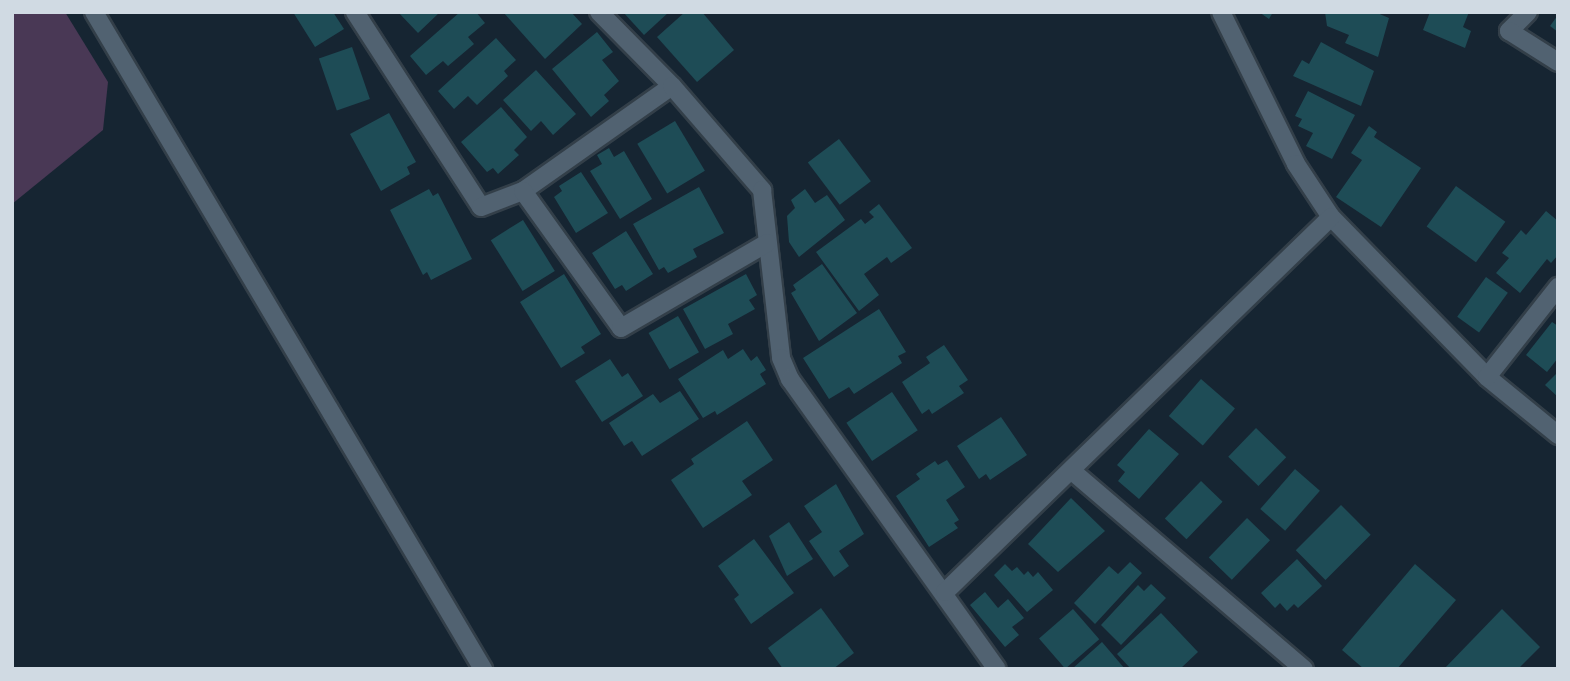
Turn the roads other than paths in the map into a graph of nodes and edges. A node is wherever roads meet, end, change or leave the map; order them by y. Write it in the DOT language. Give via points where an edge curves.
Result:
graph roads {
  1 [pos="94,12"];
  2 [pos="355,12"];
  3 [pos="599,12"];
  4 [pos="1221,12"];
  5 [pos="1528,12"];
  6 [pos="1558,62"];
  7 [pos="672,86"];
  8 [pos="523,191"];
  9 [pos="1331,217"];
  10 [pos="767,243"];
  11 [pos="1558,287"];
  12 [pos="1487,377"];
  13 [pos="1558,435"];
  14 [pos="1072,471"];
  15 [pos="945,592"];
  16 [pos="483,669"];
  17 [pos="997,669"];
  18 [pos="1304,669"];
  1 -- 16 [label="street"];
  2 -- 8 [label="street" via="481,207"];
  3 -- 7 [label="street"];
  4 -- 9 [label="street" via="1296,164"];
  5 -- 6 [label="street" via="1509,31"];
  7 -- 8 [label="street"];
  7 -- 10 [label="street" via="762,190"];
  8 -- 10 [label="street" via="621,328"];
  9 -- 12 [label="street"];
  9 -- 14 [label="street"];
  10 -- 15 [label="street" via="781,358 790,379 871,498"];
  11 -- 12 [label="street"];
  12 -- 13 [label="street"];
  14 -- 15 [label="street"];
  14 -- 18 [label="street"];
  15 -- 17 [label="street"];
}
